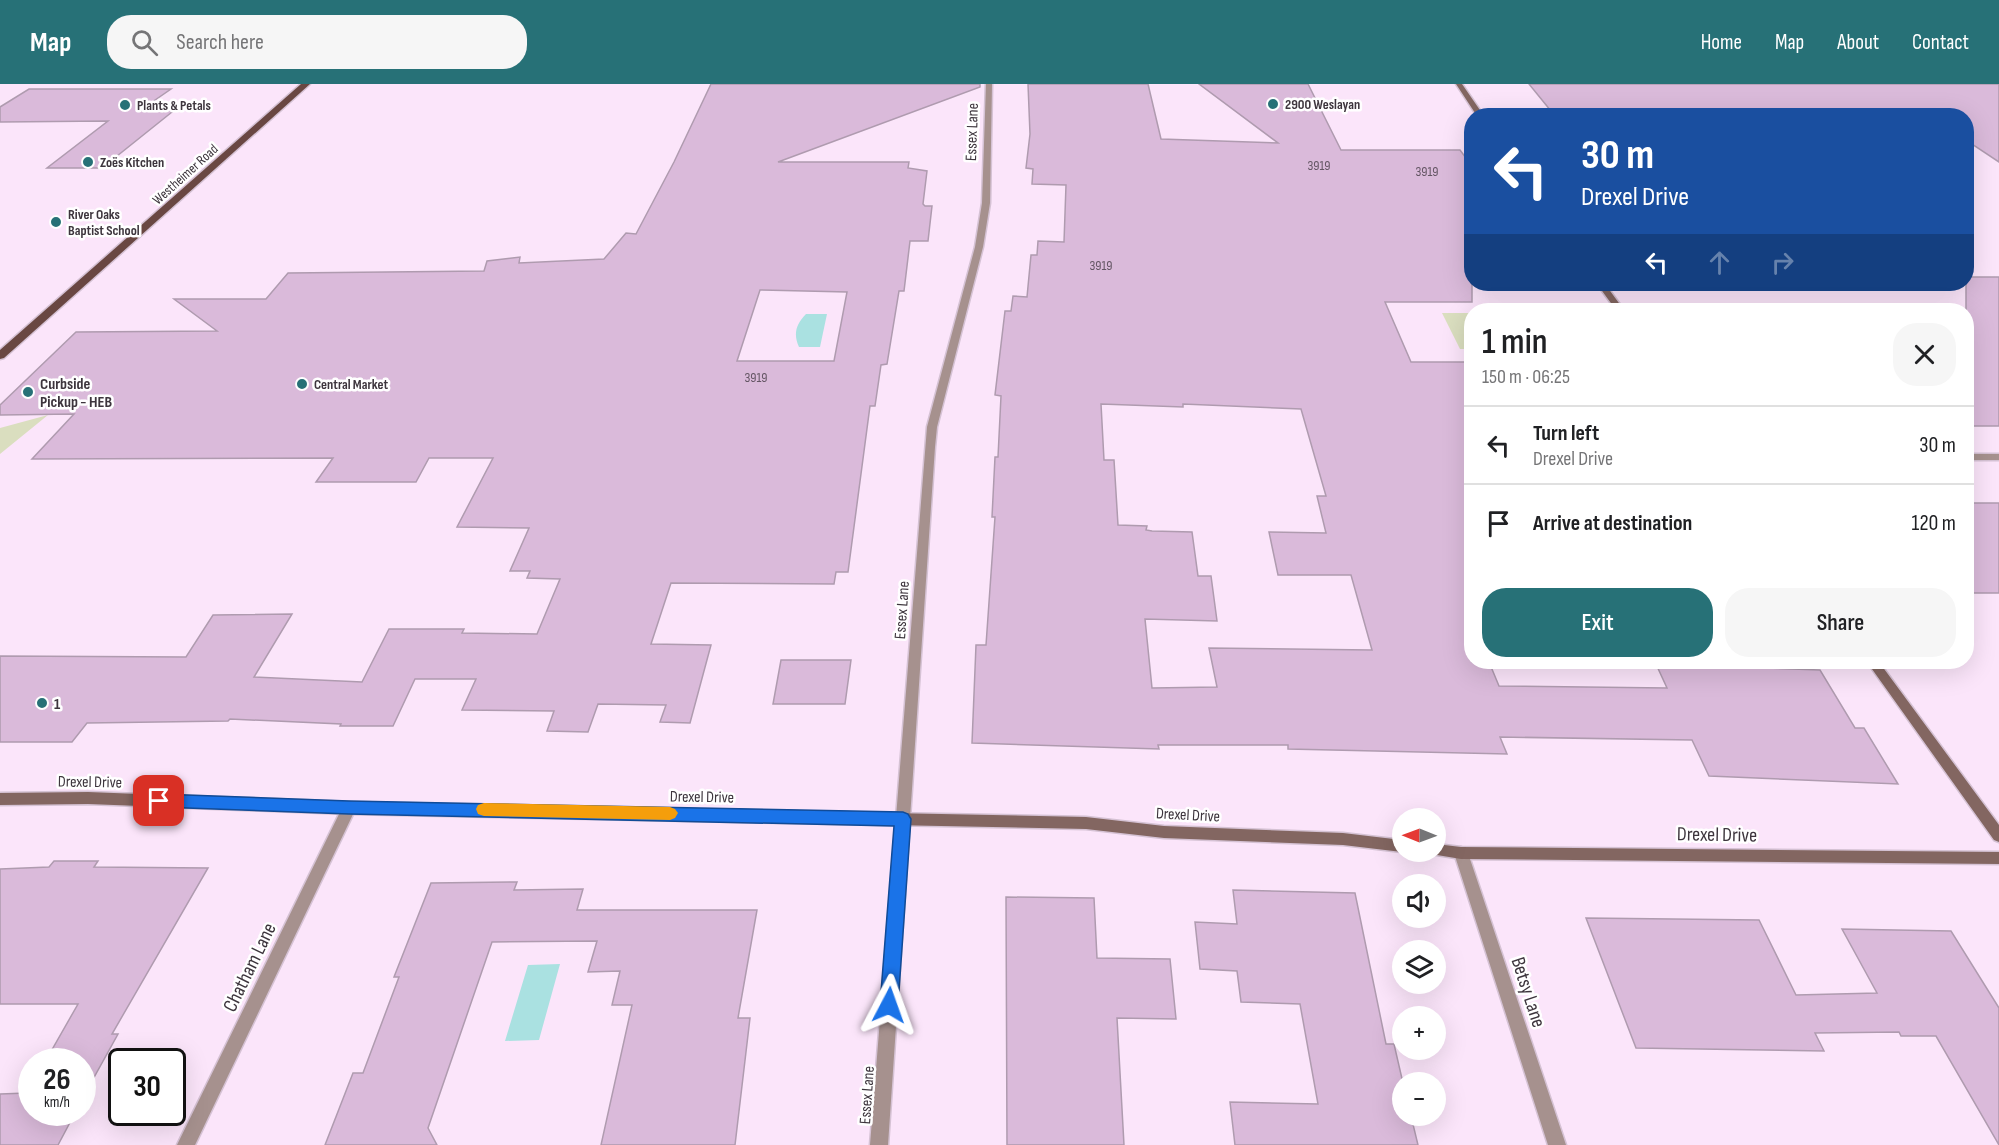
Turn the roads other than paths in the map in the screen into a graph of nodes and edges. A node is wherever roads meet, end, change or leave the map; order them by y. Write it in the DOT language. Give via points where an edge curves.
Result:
graph roads {
  1 [pos="306,84"];
  2 [pos="989,84"];
  3 [pos="1459,84"];
  4 [pos="1476,108"];
  5 [pos="0,356"];
  6 [pos="1974,457"];
  7 [pos="1999,457"];
  8 [pos="1878,669"];
  9 [pos="0,799"];
  10 [pos="349,808"];
  11 [pos="903,819"];
  12 [pos="1999,836"];
  13 [pos="1392,845"];
  14 [pos="1446,851"];
  15 [pos="1461,852"];
  16 [pos="1999,858"];
  17 [pos="186,1145"];
  18 [pos="879,1145"];
  19 [pos="1557,1145"];
  1 -- 5 [label="main road, Westheimer Road"];
  2 -- 11 [label="street, Essex Lane" via="986,203 979,247 932,427"];
  3 -- 4 [label="street"];
  6 -- 7 [label="street"];
  8 -- 12 [label="street"];
  9 -- 10 [label="street, Drexel Drive" via="88,798"];
  10 -- 11 [label="street, Drexel Drive"];
  10 -- 17 [label="street, Chatham Lane"];
  11 -- 13 [label="street, Drexel Drive" via="1086,823 1164,832 1342,839"];
  11 -- 18 [label="street, Essex Lane"];
  14 -- 15 [label="street, Drexel Drive"];
  15 -- 16 [label="street, Drexel Drive"];
  15 -- 19 [label="street, Betsy Lane"];
}
